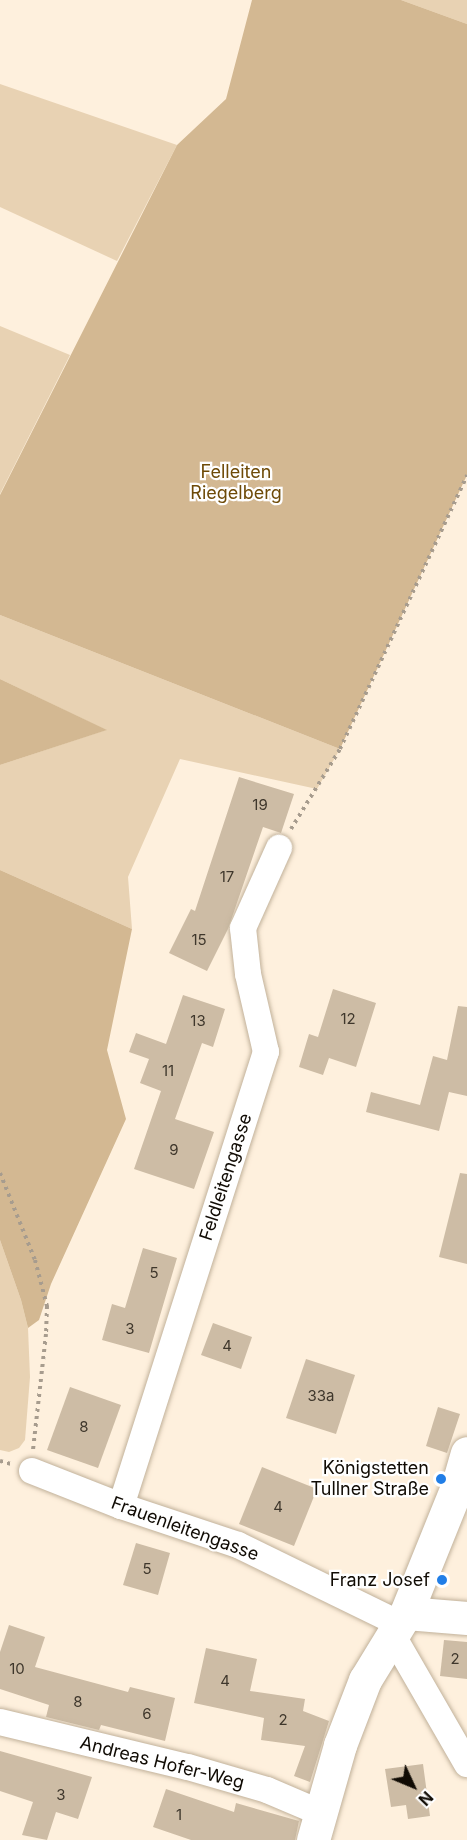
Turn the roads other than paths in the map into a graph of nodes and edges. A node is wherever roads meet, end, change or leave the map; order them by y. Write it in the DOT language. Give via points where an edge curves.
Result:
graph roads {
  1 [pos="279,848"];
  2 [pos="467,1453"];
  3 [pos="32,1471"];
  4 [pos="121,1506"];
  5 [pos="467,1618"];
  6 [pos="400,1624"];
  7 [pos="0,1722"];
  8 [pos="467,1764"];
  9 [pos="317,1826"];
  1 -- 4 [label="street, Feldleitengasse" via="243,928 248,974 266,1052"];
  2 -- 6 [label="main road"];
  3 -- 4 [label="street, Frauenleitengasse"];
  4 -- 6 [label="street, Frauenleitengasse" via="238,1545"];
  5 -- 6 [label="main road"];
  6 -- 8 [label="street"];
  6 -- 9 [label="main road" via="365,1680 340,1745"];
  7 -- 9 [label="street, Andreas Hofer-Weg" via="267,1790"];
}
